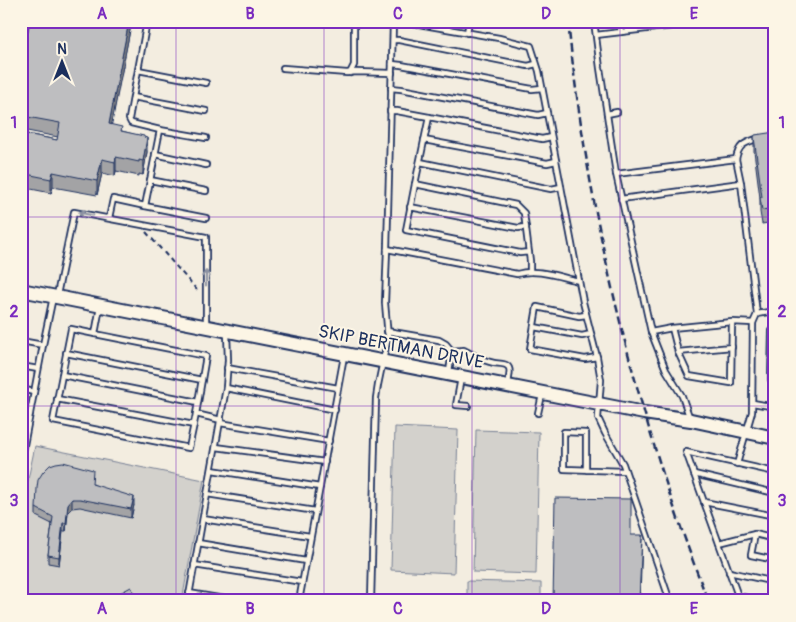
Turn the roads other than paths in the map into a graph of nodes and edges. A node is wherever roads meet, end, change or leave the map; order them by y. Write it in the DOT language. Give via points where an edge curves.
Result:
graph roads {
  1 [pos="148,21"];
  2 [pos="354,21"];
  3 [pos="469,21"];
  4 [pos="594,21"];
  5 [pos="619,21"];
  6 [pos="393,22"];
  7 [pos="410,22"];
  8 [pos="682,25"];
  9 [pos="621,32"];
  10 [pos="467,33"];
  11 [pos="596,35"];
  12 [pos="392,40"];
  13 [pos="392,64"];
  14 [pos="536,64"];
  15 [pos="283,68"];
  16 [pos="138,70"];
  17 [pos="350,73"];
  18 [pos="392,73"];
  19 [pos="206,83"];
  20 [pos="391,88"];
  21 [pos="542,88"];
  22 [pos="133,97"];
  23 [pos="206,111"];
  24 [pos="390,111"];
  25 [pos="617,112"];
  26 [pos="547,113"];
  27 [pos="606,114"];
  28 [pos="428,117"];
  29 [pos="160,130"];
  30 [pos="767,135"];
  31 [pos="551,137"];
  32 [pos="206,138"];
  33 [pos="424,140"];
  34 [pos="155,154"];
  35 [pos="736,159"];
  36 [pos="556,161"];
  37 [pos="420,162"];
  38 [pos="206,165"];
  39 [pos="616,174"];
  40 [pos="150,180"];
  41 [pos="742,183"];
  42 [pos="415,184"];
  43 [pos="561,187"];
  44 [pos="206,191"];
  45 [pos="621,199"];
  46 [pos="145,206"];
  47 [pos="410,207"];
  48 [pos="109,218"];
  49 [pos="206,218"];
  50 [pos="526,227"];
  51 [pos="387,249"];
  52 [pos="529,252"];
  53 [pos="530,272"];
  54 [pos="579,281"];
  55 [pos="21,290"];
  56 [pos="55,297"];
  57 [pos="100,306"];
  58 [pos="775,311"];
  59 [pos="757,314"];
  60 [pos="586,315"];
  61 [pos="732,322"];
  62 [pos="753,323"];
  63 [pos="534,326"];
  64 [pos="206,327"];
  65 [pos="672,328"];
  66 [pos="227,331"];
  67 [pos="387,331"];
  68 [pos="775,331"];
  69 [pos="651,332"];
  70 [pos="95,334"];
  71 [pos="592,334"];
  72 [pos="21,341"];
  73 [pos="43,345"];
  74 [pos="732,347"];
  75 [pos="452,351"];
  76 [pos="678,352"];
  77 [pos="66,353"];
  78 [pos="345,354"];
  79 [pos="597,357"];
  80 [pos="383,362"];
  81 [pos="21,366"];
  82 [pos="228,368"];
  83 [pos="38,369"];
  84 [pos="62,376"];
  85 [pos="454,376"];
  86 [pos="775,379"];
  87 [pos="202,380"];
  88 [pos="507,386"];
  89 [pos="226,388"];
  90 [pos="338,388"];
  91 [pos="21,390"];
  92 [pos="34,392"];
  93 [pos="542,393"];
  94 [pos="57,399"];
  95 [pos="198,402"];
  96 [pos="753,403"];
  97 [pos="600,405"];
  98 [pos="468,406"];
  99 [pos="775,407"];
  100 [pos="334,410"];
  101 [pos="21,412"];
  102 [pos="538,413"];
  103 [pos="30,414"];
  104 [pos="196,414"];
  105 [pos="691,420"];
  106 [pos="221,421"];
  107 [pos="194,426"];
  108 [pos="746,432"];
  109 [pos="23,437"];
  110 [pos="775,438"];
  111 [pos="329,441"];
  112 [pos="216,448"];
  113 [pos="21,461"];
  114 [pos="325,462"];
  115 [pos="737,464"];
  116 [pos="212,470"];
  117 [pos="586,470"];
  118 [pos="626,471"];
  119 [pos="775,472"];
  120 [pos="694,474"];
  121 [pos="320,487"];
  122 [pos="775,493"];
  123 [pos="207,494"];
  124 [pos="704,502"];
  125 [pos="315,511"];
  126 [pos="775,516"];
  127 [pos="203,519"];
  128 [pos="755,534"];
  129 [pos="310,536"];
  130 [pos="775,539"];
  131 [pos="198,543"];
  132 [pos="719,543"];
  133 [pos="775,560"];
  134 [pos="306,561"];
  135 [pos="194,565"];
  136 [pos="729,572"];
  137 [pos="302,582"];
  138 [pos="775,582"];
  139 [pos="189,593"];
  140 [pos="188,601"];
  141 [pos="236,601"];
  142 [pos="298,601"];
  143 [pos="371,601"];
  144 [pos="670,601"];
  145 [pos="760,601"];
  1 -- 16 [label="lane"];
  2 -- 17 [label="lane" via="354,65"];
  3 -- 10 [label="lane"];
  4 -- 11 [label="lane"];
  5 -- 9 [label="lane"];
  6 -- 7 [label="lane"];
  6 -- 12 [label="lane"];
  7 -- 10 [label="lane"];
  8 -- 9 [label="lane"];
  9 -- 11 [label="lane"];
  10 -- 14 [label="lane" via="532,46"];
  11 -- 27 [label="lane"];
  12 -- 13 [label="lane"];
  12 -- 14 [label="lane" via="528,66"];
  13 -- 18 [label="lane"];
  13 -- 21 [label="lane" via="532,89"];
  14 -- 21 [label="lane"];
  15 -- 17 [label="lane"];
  16 -- 19 [label="lane"];
  16 -- 22 [label="lane"];
  17 -- 18 [label="lane"];
  18 -- 20 [label="lane"];
  20 -- 24 [label="lane"];
  20 -- 26 [label="lane"];
  21 -- 26 [label="lane"];
  22 -- 23 [label="lane"];
  22 -- 29 [label="lane" via="131,123"];
  24 -- 28 [label="lane"];
  24 -- 51 [label="lane"];
  25 -- 27 [label="lane"];
  26 -- 31 [label="lane"];
  27 -- 39 [label="lane"];
  28 -- 31 [label="lane" via="542,139"];
  28 -- 33 [label="lane"];
  29 -- 32 [label="lane"];
  29 -- 34 [label="lane"];
  30 -- 35 [label="lane" via="745,143 738,150"];
  31 -- 36 [label="lane"];
  33 -- 36 [label="lane" via="546,163"];
  33 -- 37 [label="lane"];
  34 -- 38 [label="lane"];
  34 -- 40 [label="lane"];
  35 -- 39 [label="lane"];
  35 -- 41 [label="lane"];
  36 -- 43 [label="lane"];
  37 -- 42 [label="lane"];
  37 -- 43 [label="lane" via="551,189"];
  39 -- 45 [label="lane"];
  40 -- 44 [label="lane"];
  40 -- 46 [label="lane"];
  41 -- 45 [label="lane"];
  41 -- 59 [label="lane"];
  42 -- 47 [label="lane"];
  42 -- 50 [label="lane" via="516,205 524,213"];
  43 -- 54 [label="lane"];
  45 -- 69 [label="lane"];
  46 -- 48 [label="lane" via="113,199"];
  46 -- 49 [label="lane"];
  47 -- 50 [label="lane"];
  47 -- 52 [label="lane" via="406,230 520,253"];
  48 -- 56 [label="lane, one-way" via="74,212"];
  64 -- 48 [label="lane, one-way" via="206,237"];
  50 -- 52 [label="lane"];
  51 -- 53 [label="lane" via="517,274"];
  51 -- 67 [label="lane"];
  52 -- 53 [label="lane"];
  53 -- 54 [label="lane"];
  54 -- 60 [label="lane"];
  55 -- 56 [label="street, SKIP BERTMAN DRIVE"];
  56 -- 57 [label="street, SKIP BERTMAN DRIVE"];
  56 -- 73 [label="lane"];
  57 -- 64 [label="street, SKIP BERTMAN DRIVE"];
  57 -- 70 [label="lane"];
  58 -- 59 [label="lane"];
  59 -- 62 [label="lane"];
  60 -- 63 [label="lane" via="537,307"];
  60 -- 71 [label="lane"];
  61 -- 62 [label="lane"];
  61 -- 65 [label="lane"];
  61 -- 74 [label="lane"];
  62 -- 96 [label="lane"];
  63 -- 71 [label="lane" via="582,336"];
  63 -- 79 [label="lane" via="530,349 585,359"];
  64 -- 66 [label="street, SKIP BERTMAN DRIVE"];
  65 -- 69 [label="lane"];
  65 -- 76 [label="lane"];
  66 -- 78 [label="street, SKIP BERTMAN DRIVE"];
  66 -- 82 [label="lane"];
  67 -- 75 [label="lane" via="439,340"];
  67 -- 80 [label="lane"];
  68 -- 86 [label="lane" via="772,331 771,378"];
  69 -- 105 [label="lane"];
  70 -- 77 [label="lane" via="71,329"];
  70 -- 87 [label="lane" via="206,356"];
  71 -- 79 [label="lane"];
  72 -- 73 [label="lane"];
  73 -- 83 [label="lane"];
  74 -- 76 [label="lane"];
  74 -- 76 [label="lane" via="731,383 689,376"];
  75 -- 85 [label="lane"];
  75 -- 88 [label="lane" via="464,350 483,360 508,366"];
  77 -- 84 [label="lane"];
  77 -- 87 [label="lane"];
  78 -- 80 [label="street, SKIP BERTMAN DRIVE"];
  78 -- 90 [label="lane"];
  79 -- 97 [label="lane" via="601,380"];
  80 -- 85 [label="street, SKIP BERTMAN DRIVE"];
  80 -- 143 [label="lane" via="376,398"];
  81 -- 83 [label="lane"];
  82 -- 89 [label="lane"];
  82 -- 90 [label="lane"];
  83 -- 92 [label="lane"];
  84 -- 94 [label="lane"];
  84 -- 95 [label="lane"];
  85 -- 88 [label="street, SKIP BERTMAN DRIVE"];
  85 -- 98 [label="lane" via="456,405"];
  87 -- 95 [label="lane"];
  88 -- 93 [label="street, SKIP BERTMAN DRIVE"];
  89 -- 100 [label="lane"];
  89 -- 106 [label="lane"];
  90 -- 100 [label="lane"];
  91 -- 92 [label="lane"];
  92 -- 103 [label="lane"];
  93 -- 97 [label="street, SKIP BERTMAN DRIVE"];
  93 -- 102 [label="lane"];
  94 -- 107 [label="lane"];
  94 -- 107 [label="lane" via="52,421 189,448"];
  95 -- 104 [label="lane"];
  96 -- 99 [label="lane"];
  96 -- 108 [label="lane"];
  97 -- 105 [label="street, SKIP BERTMAN DRIVE"];
  97 -- 118 [label="lane" via="598,418"];
  100 -- 111 [label="lane"];
  101 -- 103 [label="lane"];
  103 -- 109 [label="lane"];
  104 -- 106 [label="lane"];
  104 -- 107 [label="lane"];
  105 -- 108 [label="street, SKIP BERTMAN DRIVE"];
  106 -- 111 [label="lane"];
  106 -- 112 [label="lane"];
  108 -- 110 [label="street, SKIP BERTMAN DRIVE"];
  108 -- 115 [label="lane"];
  109 -- 113 [label="lane"];
  111 -- 114 [label="lane"];
  112 -- 114 [label="lane"];
  112 -- 116 [label="lane"];
  114 -- 121 [label="lane"];
  115 -- 119 [label="lane"];
  115 -- 120 [label="lane" via="686,452"];
  116 -- 121 [label="lane"];
  116 -- 123 [label="lane"];
  117 -- 117 [label="lane" via="564,469 564,432 586,433"];
  117 -- 118 [label="lane"];
  118 -- 144 [label="lane"];
  120 -- 122 [label="lane"];
  120 -- 124 [label="lane"];
  121 -- 125 [label="lane"];
  123 -- 125 [label="lane"];
  123 -- 127 [label="lane"];
  124 -- 126 [label="lane"];
  124 -- 132 [label="lane"];
  125 -- 129 [label="lane"];
  127 -- 129 [label="lane"];
  127 -- 131 [label="lane"];
  128 -- 130 [label="lane"];
  128 -- 132 [label="lane"];
  128 -- 133 [label="lane" via="751,555"];
  129 -- 134 [label="lane"];
  131 -- 134 [label="lane"];
  131 -- 135 [label="lane"];
  132 -- 136 [label="lane"];
  134 -- 137 [label="lane"];
  135 -- 137 [label="lane"];
  135 -- 139 [label="lane"];
  136 -- 138 [label="lane"];
  136 -- 145 [label="lane" via="738,596"];
  137 -- 142 [label="lane"];
  139 -- 140 [label="lane"];
  139 -- 141 [label="lane"];
}
